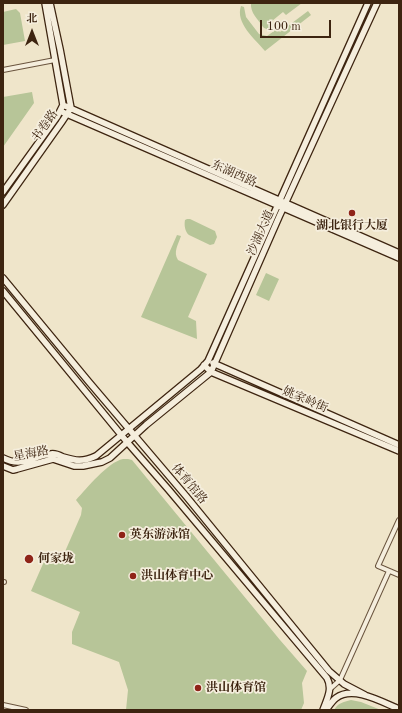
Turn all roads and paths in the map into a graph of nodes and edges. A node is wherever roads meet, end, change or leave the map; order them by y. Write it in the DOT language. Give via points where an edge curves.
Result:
graph roads {
  1 [pos="45,3"];
  2 [pos="50,3"];
  3 [pos="368,3"];
  4 [pos="376,3"];
  5 [pos="55,60"];
  6 [pos="3,70"];
  7 [pos="64,105"];
  8 [pos="70,108"];
  9 [pos="60,111"];
  10 [pos="67,114"];
  11 [pos="3,192"];
  12 [pos="282,204"];
  13 [pos="3,205"];
  14 [pos="399,253"];
  15 [pos="399,258"];
  16 [pos="3,278"];
  17 [pos="3,291"];
  18 [pos="206,363"];
  19 [pos="215,364"];
  20 [pos="211,372"];
  21 [pos="128,429"];
  22 [pos="121,435"];
  23 [pos="134,436"];
  24 [pos="127,442"];
  25 [pos="399,445"];
  26 [pos="399,452"];
  27 [pos="3,458"];
  28 [pos="3,466"];
  29 [pos="399,520"];
  30 [pos="390,571"];
  31 [pos="399,575"];
  32 [pos="340,680"];
  33 [pos="330,689"];
  34 [pos="365,695"];
  35 [pos="3,705"];
  36 [pos="399,709"];
  37 [pos="26,710"];
  38 [pos="323,710"];
  39 [pos="326,710"];
  1 -- 5 [label="main road, 书卷路"];
  2 -- 8 [label="main road, 书卷路"];
  3 -- 12 [label="main road, 沙湖大道"];
  4 -- 12 [label="main road, 沙湖大道"];
  5 -- 6 [label="street"];
  5 -- 7 [label="main road, 书卷路"];
  7 -- 8 [label="main road, 东湖西路"];
  7 -- 9 [label="main road, 书卷路"];
  8 -- 10 [label="main road, 书卷路"];
  8 -- 12 [label="main road, 东湖西路"];
  9 -- 10 [label="main road, 东湖西路"];
  9 -- 11 [label="main road, 书卷路"];
  10 -- 12 [label="main road, 东湖西路"];
  10 -- 13 [label="main road, 书卷路"];
  12 -- 14 [label="main road, 东湖西路"];
  12 -- 15 [label="main road, 东湖西路"];
  12 -- 18 [label="main road, 沙湖大道"];
  12 -- 19 [label="main road, 沙湖大道"];
  16 -- 21 [label="main road, 体育馆路"];
  17 -- 22 [label="main road, 体育馆路"];
  18 -- 19 [label="main road, 姚家岭街"];
  18 -- 20 [label="main road, 姚家岭街"];
  18 -- 21 [label="main road, 沙湖大道"];
  19 -- 20 [label="main road, 沙湖大道"];
  19 -- 25 [label="main road, 姚家岭街"];
  20 -- 23 [label="main road, 沙湖大道"];
  20 -- 26 [label="main road, 姚家岭街"];
  21 -- 22 [label="main road, 沙湖大道"];
  21 -- 23 [label="main road, 体育馆路"];
  22 -- 24 [label="main road, 体育馆路"];
  22 -- 27 [label="main road, 星海路" via="99,454 85,460 73,460 52,454 22,462"];
  23 -- 24 [label="main road, 沙湖大道"];
  23 -- 32 [label="main road, 体育馆路" via="329,671"];
  24 -- 28 [label="main road, 星海路" via="110,458 91,465 78,466 53,459 13,470"];
  24 -- 33 [label="main road, 体育馆路" via="327,678"];
  29 -- 30 [label="street" via="378,566"];
  30 -- 31 [label="street"];
  30 -- 32 [label="street"];
  32 -- 33 [label="street"];
  32 -- 34 [label="main road, 体育馆路"];
  33 -- 38 [label="main road"];
  34 -- 36 [label="main road"];
  34 -- 39 [label="main road" via="340,695"];
  35 -- 37 [label="street"];
}
